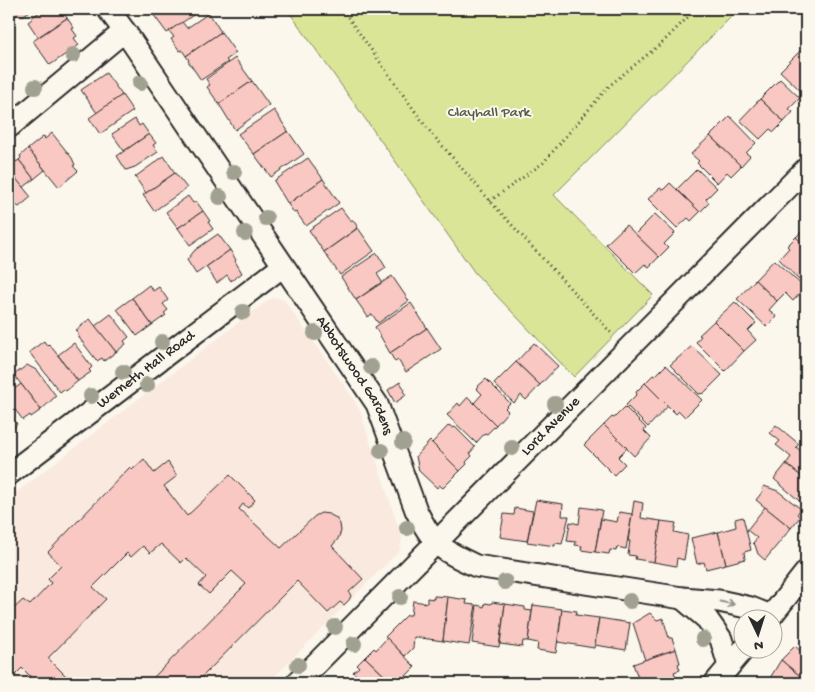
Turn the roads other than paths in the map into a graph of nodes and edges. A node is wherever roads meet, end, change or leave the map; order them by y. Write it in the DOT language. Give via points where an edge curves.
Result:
graph roads {
  1 [pos="108,9"];
  2 [pos="126,32"];
  3 [pos="9,127"];
  4 [pos="806,169"];
  5 [pos="283,266"];
  6 [pos="9,474"];
  7 [pos="436,544"];
  8 [pos="806,572"];
  9 [pos="682,598"];
  10 [pos="756,610"];
  11 [pos="776,610"];
  12 [pos="734,660"];
  13 [pos="729,666"];
  14 [pos="297,683"];
  15 [pos="715,683"];
  1 -- 2 [label="street, Abbotswood Gardens"];
  2 -- 3 [label="street"];
  2 -- 5 [label="street, Abbotswood Gardens"];
  4 -- 7 [label="street, Lord Avenue"];
  5 -- 6 [label="street, Werneth Hall Road"];
  5 -- 7 [label="street, Abbotswood Gardens" via="377,404 416,510"];
  7 -- 9 [label="street, Abbotswood Gardens" via="476,566"];
  7 -- 14 [label="street, Lord Avenue"];
  8 -- 11 [label="street"];
  9 -- 10 [label="street, Abbotswood Gardens, one-way" via="719,601"];
  9 -- 13 [label="street" via="707,619 721,639"];
  12 -- 13 [label="street"];
  13 -- 15 [label="street"];
}
